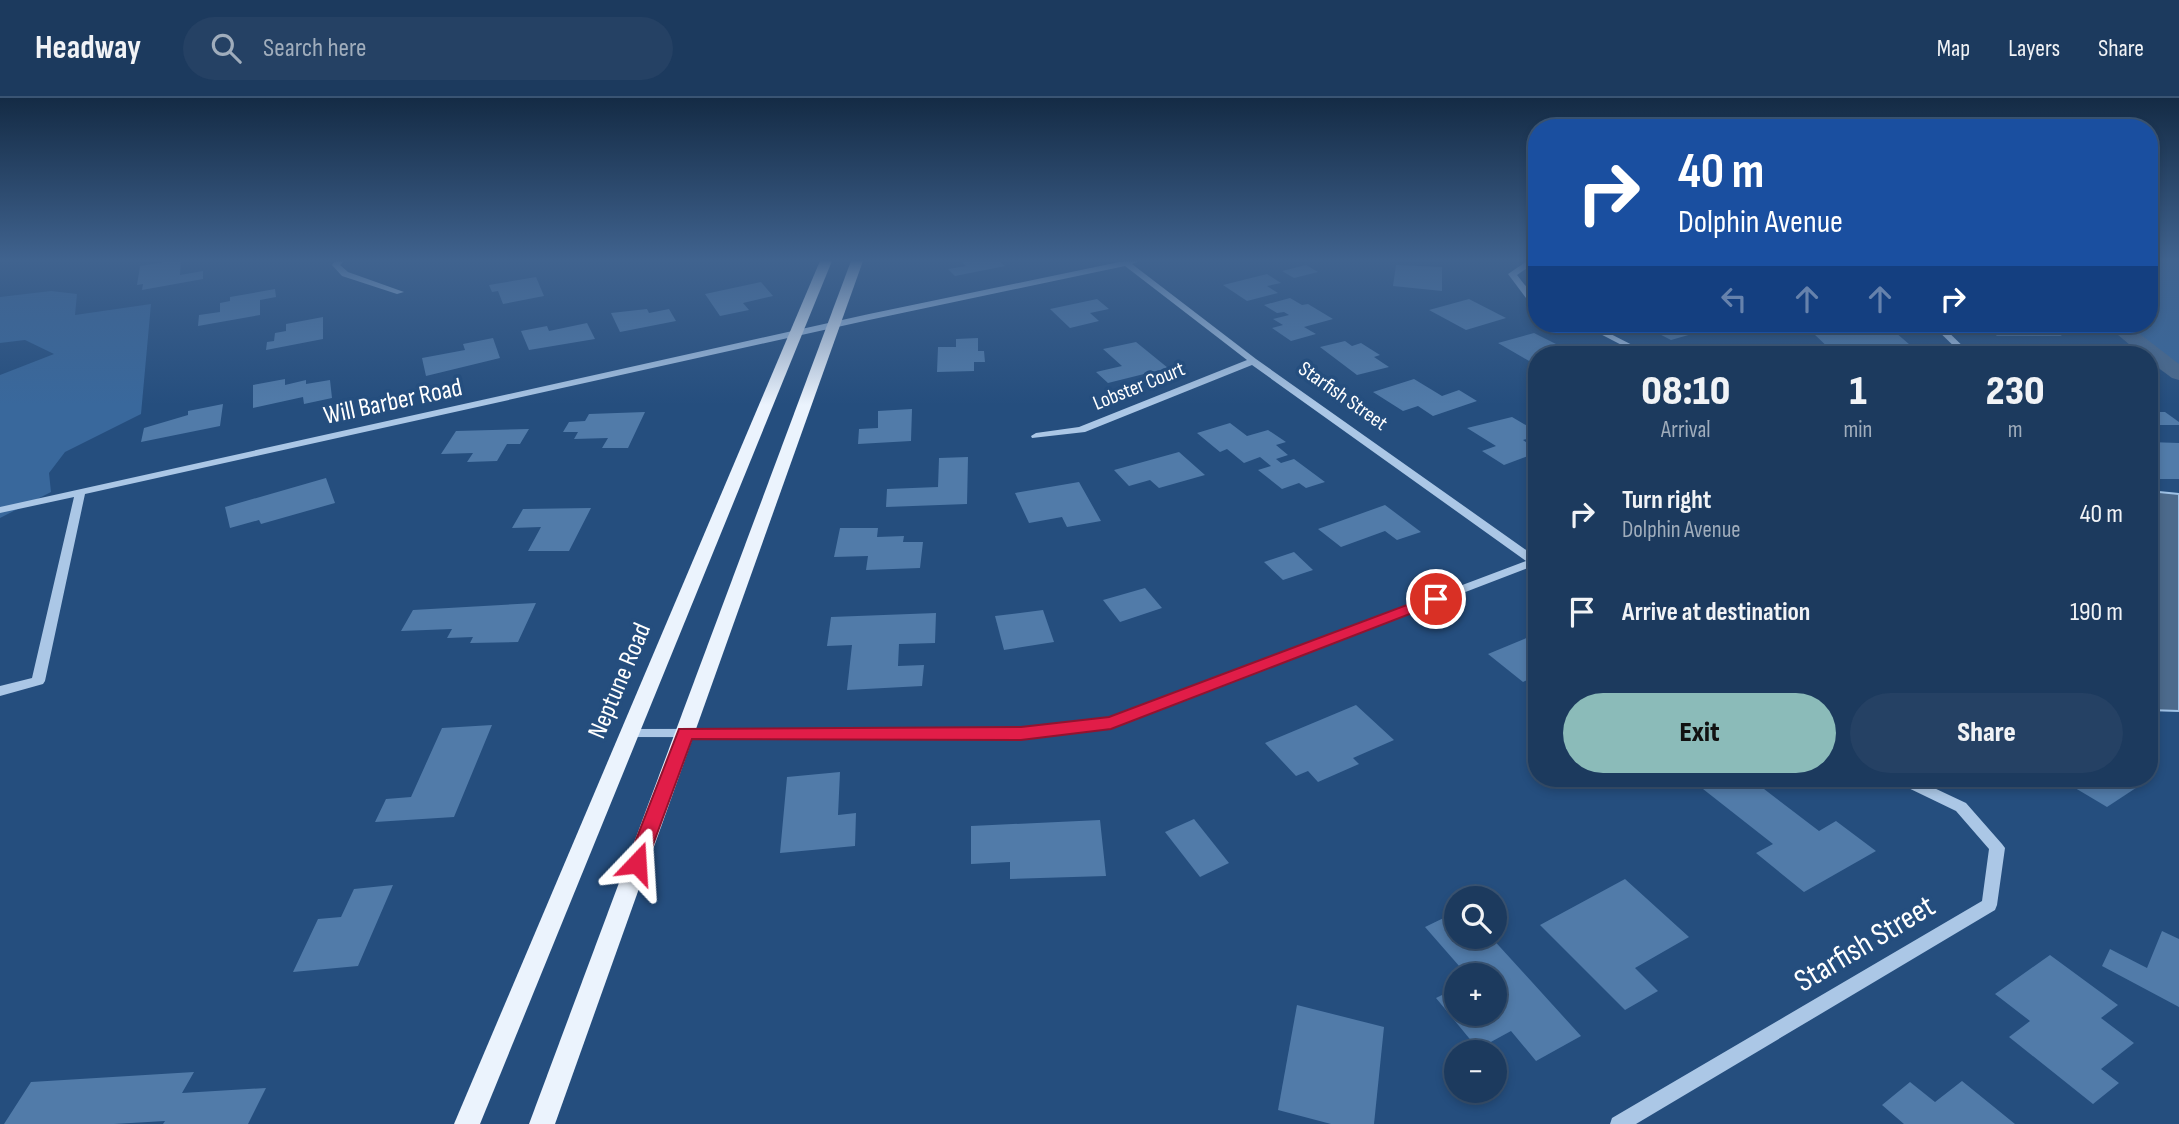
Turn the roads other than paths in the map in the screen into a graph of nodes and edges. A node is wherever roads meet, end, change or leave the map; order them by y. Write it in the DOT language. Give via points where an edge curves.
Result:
graph roads {
  1 [pos="805,309"];
  2 [pos="841,309"];
  3 [pos="911,309"];
  4 [pos="1189,309"];
  5 [pos="835,325"];
  6 [pos="1603,333"];
  7 [pos="1945,333"];
  8 [pos="794,334"];
  9 [pos="1630,346"];
  10 [pos="1958,346"];
  11 [pos="1253,361"];
  12 [pos="1037,436"];
  13 [pos="80,492"];
  14 [pos="0,510"];
  15 [pos="1528,555"];
  16 [pos="1528,564"];
  17 [pos="0,691"];
  18 [pos="685,733"];
  19 [pos="628,734"];
  20 [pos="1919,787"];
  21 [pos="467,1124"];
  22 [pos="542,1124"];
  23 [pos="1619,1124"];
  1 -- 8 [label="main road, Neptune Road"];
  2 -- 5 [label="main road"];
  3 -- 5 [label="street, Will Barber Road"];
  4 -- 11 [label="street, Starfish Street"];
  5 -- 8 [label="street, Will Barber Road"];
  5 -- 18 [label="main road"];
  6 -- 9 [label="street"];
  7 -- 10 [label="street"];
  8 -- 13 [label="street, Will Barber Road"];
  8 -- 19 [label="main road, Neptune Road"];
  11 -- 12 [label="street, Lobster Court" via="1081,430"];
  11 -- 15 [label="street, Starfish Street"];
  13 -- 14 [label="street, Will Barber Road"];
  13 -- 17 [label="street" via="38,681"];
  16 -- 18 [label="street" via="1111,723 1021,733"];
  18 -- 19 [label="street"];
  18 -- 22 [label="main road"];
  19 -- 21 [label="main road, Neptune Road"];
  20 -- 23 [label="street, Starfish Street" via="1961,807 1997,848 1989,905"];
}
